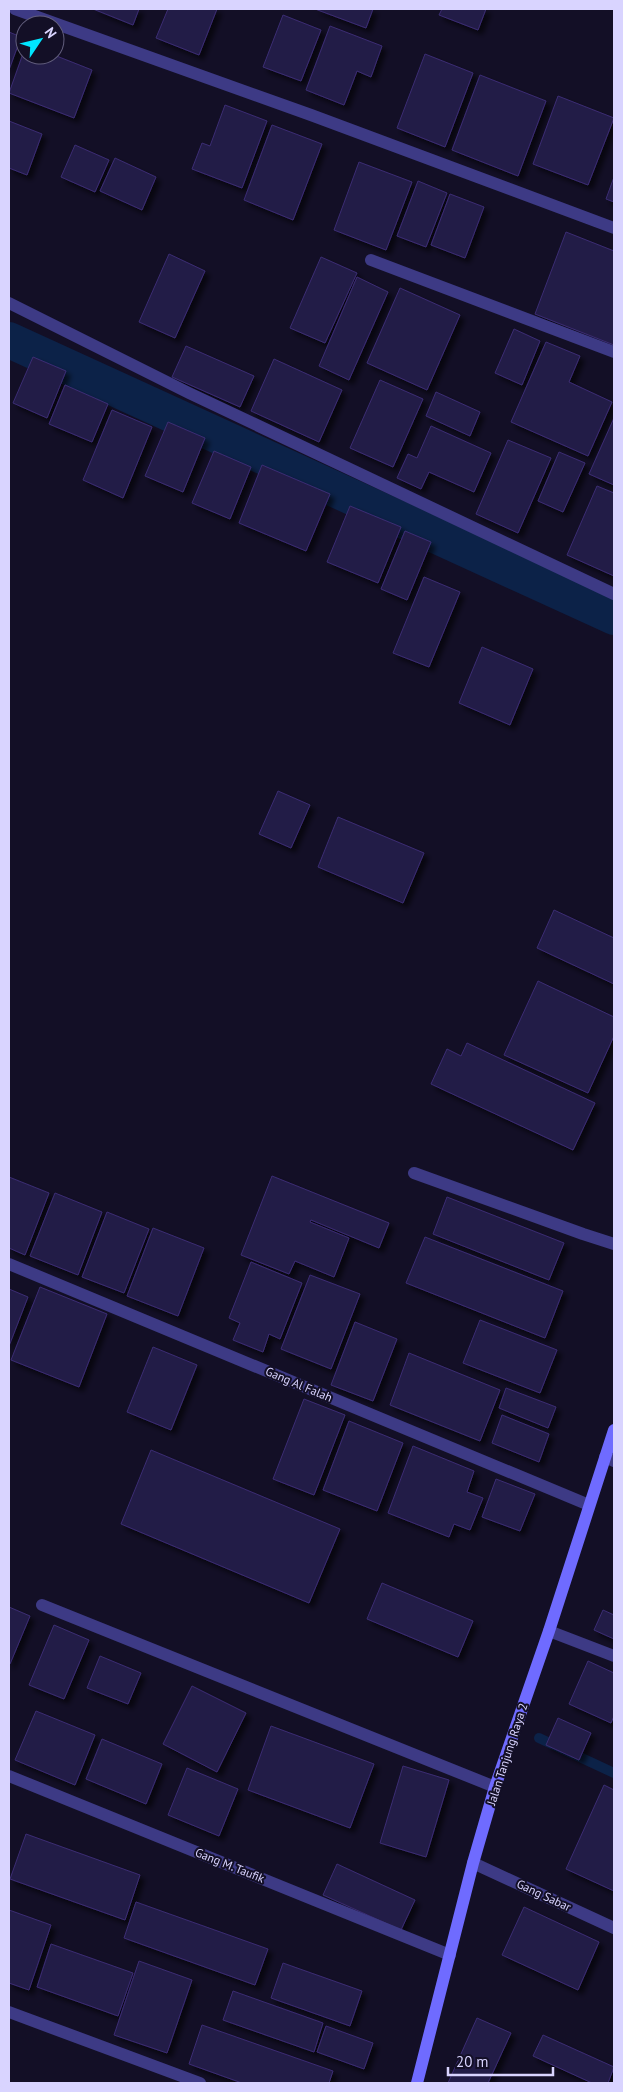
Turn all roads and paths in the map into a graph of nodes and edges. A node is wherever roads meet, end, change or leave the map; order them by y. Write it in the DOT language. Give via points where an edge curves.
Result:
graph roads {
  1 [pos="15,9"];
  2 [pos="614,228"];
  3 [pos="371,260"];
  4 [pos="9,303"];
  5 [pos="614,352"];
  6 [pos="614,594"];
  7 [pos="414,1173"];
  8 [pos="614,1244"];
  9 [pos="9,1264"];
  10 [pos="614,1430"];
  11 [pos="610,1459"];
  12 [pos="589,1505"];
  13 [pos="42,1605"];
  14 [pos="549,1631"];
  15 [pos="614,1656"];
  16 [pos="9,1776"];
  17 [pos="495,1787"];
  18 [pos="473,1863"];
  19 [pos="614,1928"];
  20 [pos="450,1955"];
  21 [pos="9,2012"];
  22 [pos="200,2083"];
  23 [pos="417,2083"];
  1 -- 2 [label="street"];
  3 -- 5 [label="street"];
  4 -- 6 [label="street" via="190,393"];
  7 -- 8 [label="street"];
  9 -- 12 [label="street, Gang Al Falah"];
  10 -- 11 [label="street, Jalan Tanjung Raya 2"];
  11 -- 12 [label="street, Jalan Tanjung Raya 2"];
  12 -- 14 [label="street, Jalan Tanjung Raya 2"];
  13 -- 17 [label="street"];
  14 -- 15 [label="street"];
  14 -- 17 [label="street, Jalan Tanjung Raya 2"];
  16 -- 20 [label="street, Gang M. Taufik"];
  17 -- 18 [label="street, Jalan Tanjung Raya 2"];
  18 -- 19 [label="street, Gang Sabar"];
  18 -- 20 [label="street, Jalan Tanjung Raya 2"];
  20 -- 23 [label="street, Jalan Tanjung Raya 2"];
  21 -- 22 [label="street"];
}
